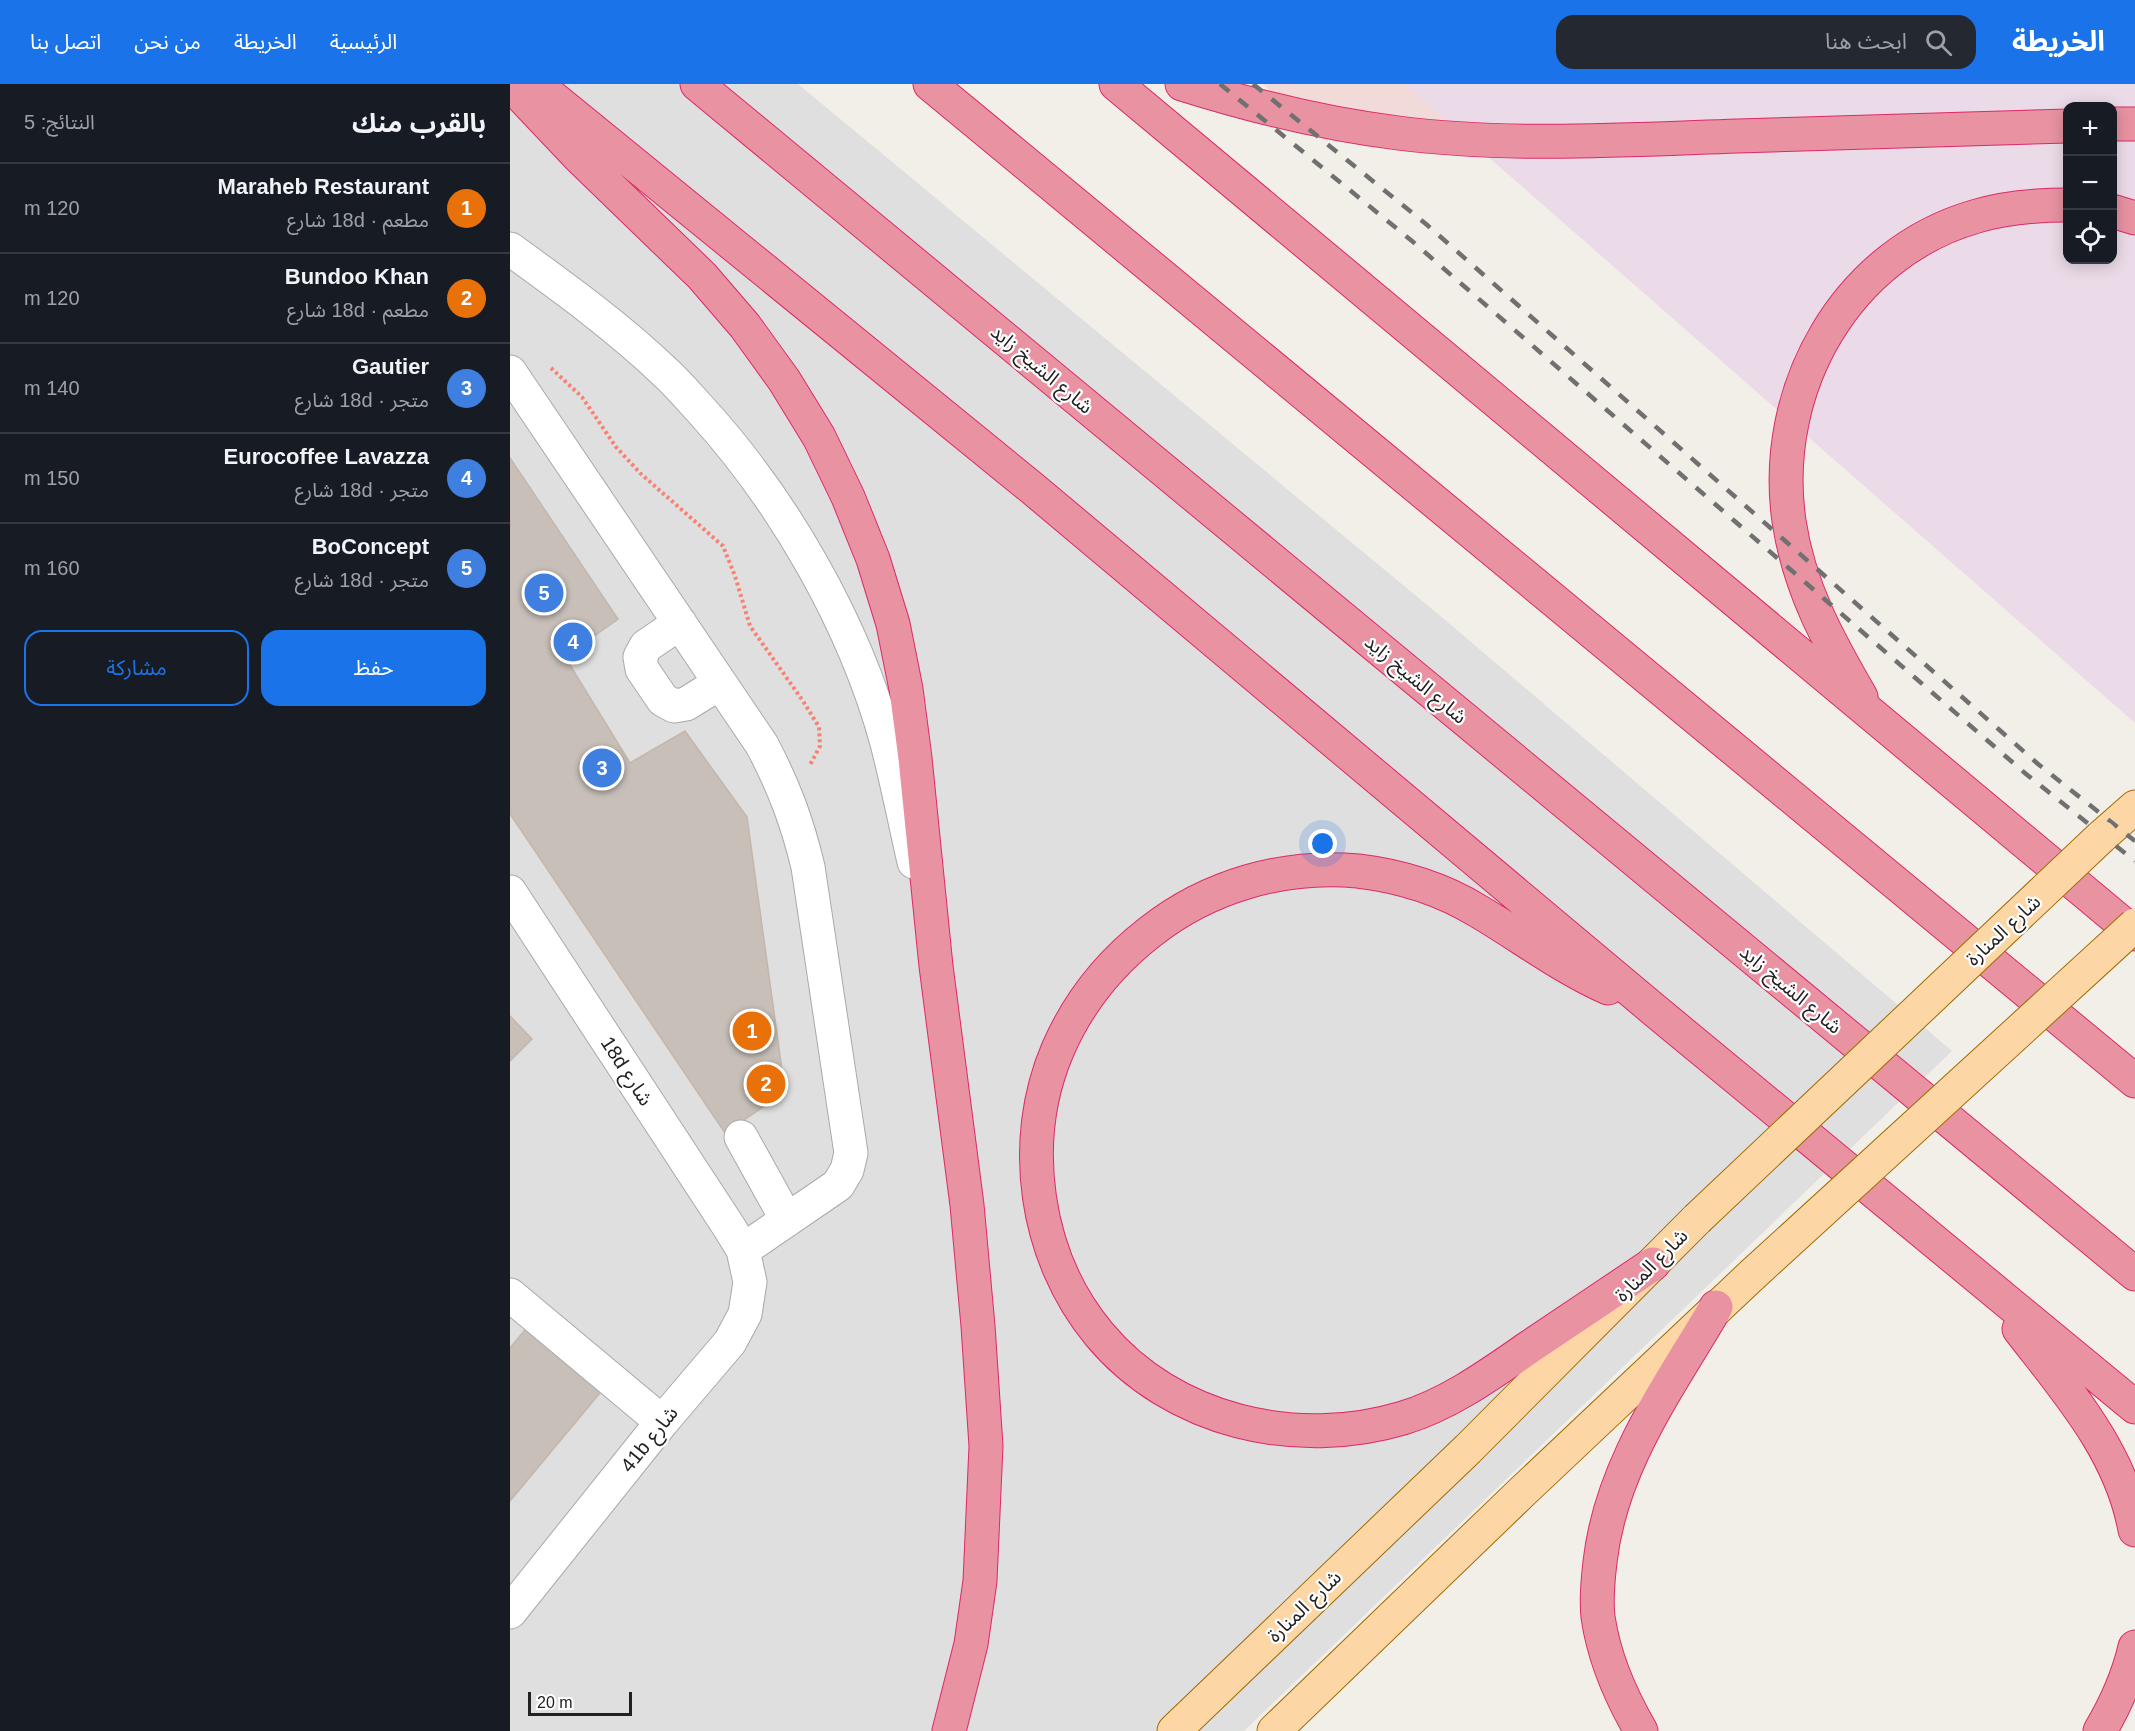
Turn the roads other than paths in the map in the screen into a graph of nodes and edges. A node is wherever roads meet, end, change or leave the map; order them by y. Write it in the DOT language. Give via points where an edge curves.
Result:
graph roads {
  1 [pos="510,84"];
  2 [pos="536,84"];
  3 [pos="697,84"];
  4 [pos="930,84"];
  5 [pos="1116,84"];
  6 [pos="1182,84"];
  7 [pos="2117,124"];
  8 [pos="2135,124"];
  9 [pos="2063,126"];
  10 [pos="2063,205"];
  11 [pos="2117,213"];
  12 [pos="2135,218"];
  13 [pos="510,249"];
  14 [pos="510,372"];
  15 [pos="680,623"];
  16 [pos="720,683"];
  17 [pos="1871,714"];
  18 [pos="2135,807"];
  19 [pos="510,892"];
  20 [pos="2135,925"];
  21 [pos="2135,934"];
  22 [pos="936,966"];
  23 [pos="1653,1009"];
  24 [pos="2135,1081"];
  25 [pos="750,1132"];
  26 [pos="796,1214"];
  27 [pos="743,1250"];
  28 [pos="1653,1264"];
  29 [pos="2135,1274"];
  30 [pos="1984,1282"];
  31 [pos="510,1296"];
  32 [pos="1716,1308"];
  33 [pos="2135,1407"];
  34 [pos="662,1422"];
  35 [pos="2135,1530"];
  36 [pos="510,1612"];
  37 [pos="971,1644"];
  38 [pos="2135,1647"];
  39 [pos="939,1731"];
  40 [pos="949,1731"];
  41 [pos="1174,1731"];
  42 [pos="1274,1731"];
  43 [pos="1641,1731"];
  44 [pos="2100,1731"];
  1 -- 22 [label="highway" via="702,276 745,326 819,437 848,497 886,602 906,689"];
  2 -- 23 [label="highway" via="1032,488"];
  3 -- 29 [label="highway, شارع الشيخ زايد"];
  4 -- 24 [label="highway"];
  5 -- 17 [label="highway"];
  6 -- 9 [label="highway" via="1314,120 1482,140 1567,141"];
  7 -- 8 [label="highway"];
  10 -- 17 [label="highway" via="2025,206 1977,216 1931,234 1890,261 1854,294 1825,334 1803,379 1790,426 1786,475 1798,565 1825,634"];
  11 -- 12 [label="highway"];
  13 -- 22 [label="street" via="604,317 668,374 726,438 777,507 822,581 858,660 886,741"];
  14 -- 15 [label="street"];
  15 -- 16 [label="street"];
  15 -- 16 [label="street" via="642,651 640,664 652,685 668,704 680,706"];
  16 -- 26 [label="street" via="762,745 798,825 808,867 851,1153 838,1185"];
  17 -- 21 [label="highway"];
  18 -- 28 [label="main road, شارع المنارة, bridge"];
  19 -- 27 [label="street, 18d شارع"];
  20 -- 32 [label="main road, bridge"];
  22 -- 37 [label="highway" via="967,1205 986,1446 980,1581"];
  23 -- 28 [label="highway" via="1572,970 1476,909 1400,879 1319,870 1278,874 1238,884 1173,915 1132,946 1102,977 1077,1012 1057,1051 1044,1091 1037,1134 1037,1178 1043,1220 1056,1261 1075,1300 1100,1335 1164,1389 1211,1412 1282,1430 1324,1432 1366,1427 1407,1417 1445,1401"];
  23 -- 30 [label="highway"];
  25 -- 26 [label="street"];
  26 -- 27 [label="street"];
  27 -- 34 [label="street, 41b شارع" via="750,1282 745,1314 729,1342"];
  28 -- 41 [label="main road, شارع المنارة" via="1468,1449"];
  30 -- 33 [label="highway"];
  30 -- 35 [label="highway" via="2096,1433 2120,1483"];
  31 -- 34 [label="street"];
  32 -- 42 [label="main road"];
  32 -- 43 [label="highway" via="1628,1459 1603,1539 1598,1615 1607,1659 1623,1701"];
  34 -- 36 [label="street, 41b شارع"];
  37 -- 39 [label="street"];
  37 -- 40 [label="highway"];
  38 -- 44 [label="highway" via="2130,1670"];
}
